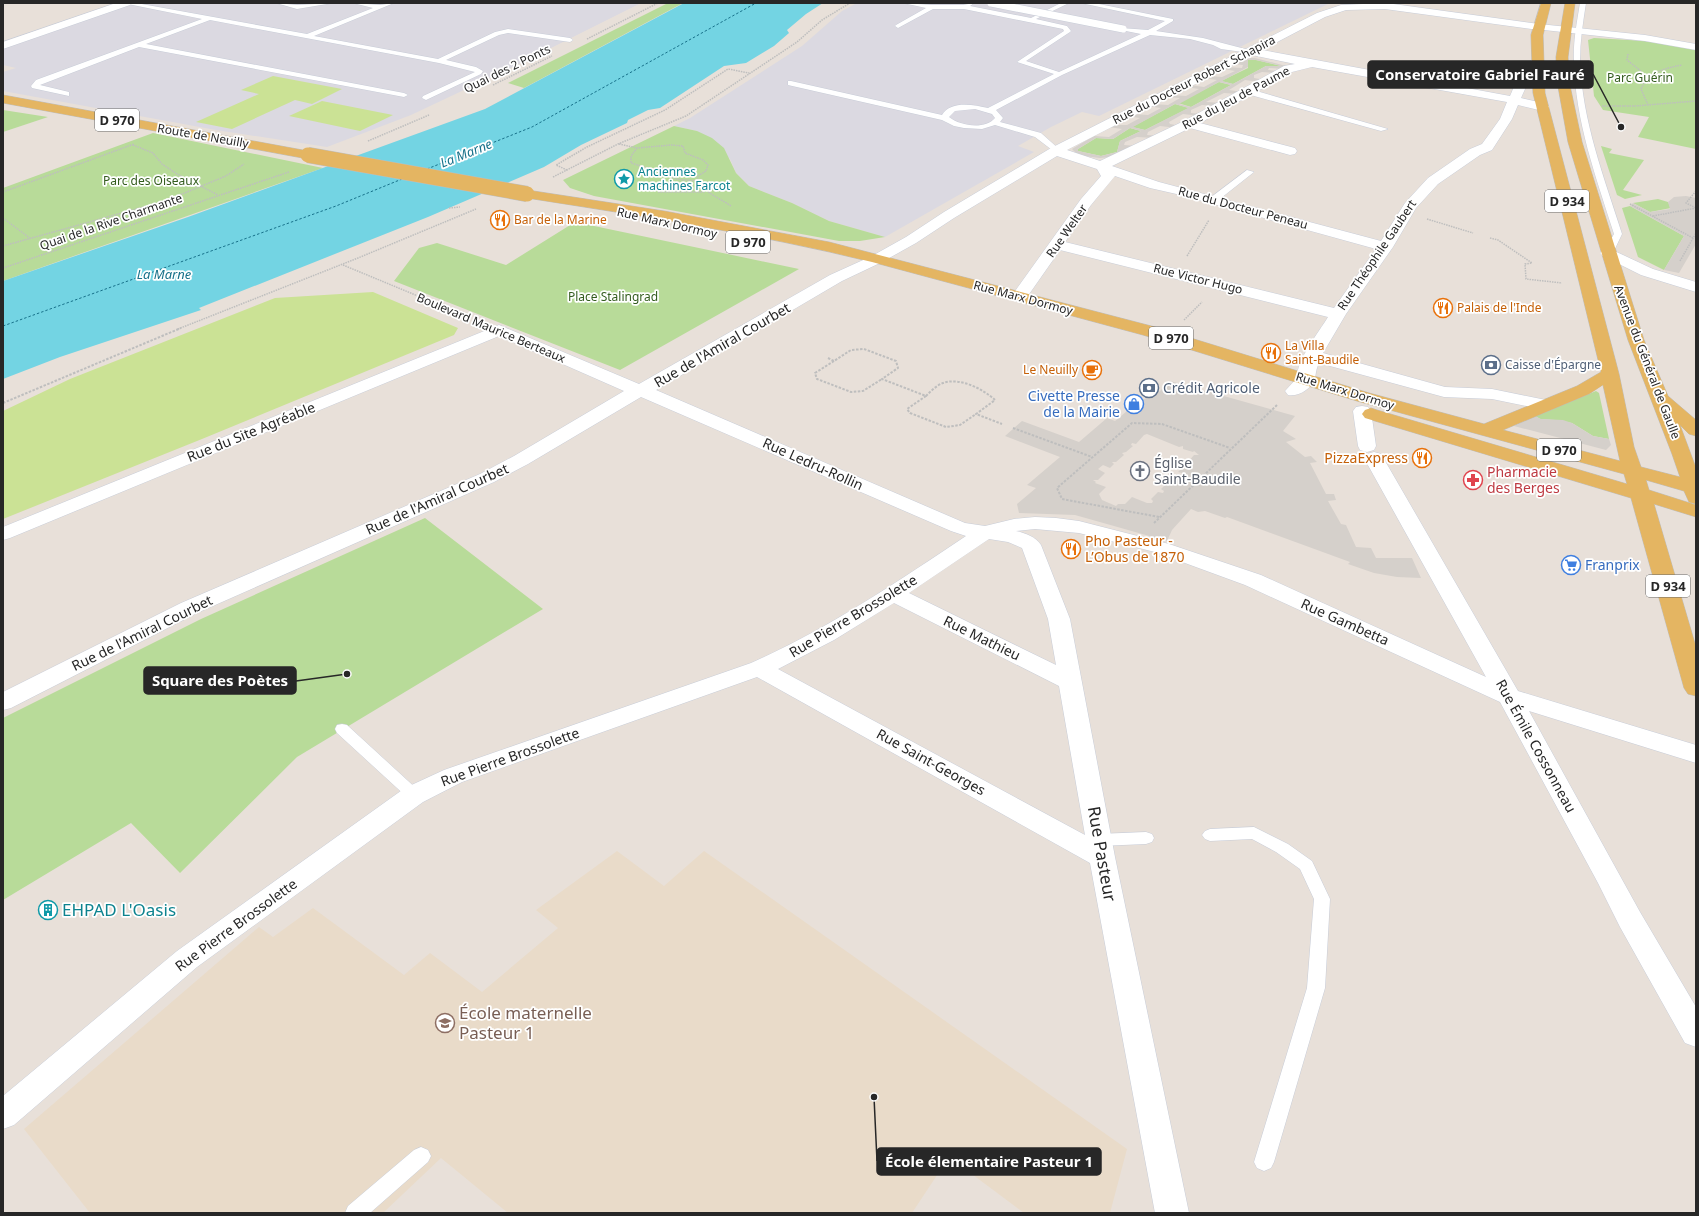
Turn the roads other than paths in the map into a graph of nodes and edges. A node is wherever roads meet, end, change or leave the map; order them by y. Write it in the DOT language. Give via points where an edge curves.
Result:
graph roads {
  1 [pos="126,3"];
  2 [pos="160,3"];
  3 [pos="279,3"];
  4 [pos="330,3"];
  5 [pos="356,3"];
  6 [pos="391,3"];
  7 [pos="906,3"];
  8 [pos="971,3"];
  9 [pos="991,3"];
  10 [pos="1066,3"];
  11 [pos="1084,3"];
  12 [pos="1546,3"];
  13 [pos="1555,3"];
  14 [pos="1570,3"];
  15 [pos="1582,3"];
  16 [pos="1099,4"];
  17 [pos="154,7"];
  18 [pos="380,7"];
  19 [pos="932,7"];
  20 [pos="964,7"];
  21 [pos="210,18"];
  22 [pos="1029,20"];
  23 [pos="898,26"];
  24 [pos="1544,27"];
  25 [pos="1573,30"];
  26 [pos="10,32"];
  27 [pos="1148,33"];
  28 [pos="30,37"];
  29 [pos="306,37"];
  30 [pos="570,40"];
  31 [pos="139,45"];
  32 [pos="3,46"];
  33 [pos="1696,47"];
  34 [pos="1250,51"];
  35 [pos="439,61"];
  36 [pos="1537,62"];
  37 [pos="1308,64"];
  38 [pos="1060,74"];
  39 [pos="791,83"];
  40 [pos="1250,92"];
  41 [pos="66,94"];
  42 [pos="404,95"];
  43 [pos="426,98"];
  44 [pos="3,99"];
  45 [pos="1516,100"];
  46 [pos="1543,107"];
  47 [pos="1567,109"];
  48 [pos="990,110"];
  49 [pos="945,118"];
  50 [pos="995,123"];
  51 [pos="1189,124"];
  52 [pos="1384,129"];
  53 [pos="1576,142"];
  54 [pos="1589,143"];
  55 [pos="1056,151"];
  56 [pos="1290,151"];
  57 [pos="1100,166"];
  58 [pos="1250,172"];
  59 [pos="527,194"];
  60 [pos="1217,201"];
  61 [pos="574,202"];
  62 [pos="1601,202"];
  63 [pos="1058,245"];
  64 [pos="1386,247"];
  65 [pos="1608,253"];
  66 [pos="877,259"];
  67 [pos="858,268"];
  68 [pos="1668,280"];
  69 [pos="1617,282"];
  70 [pos="1696,287"];
  71 [pos="1020,297"];
  72 [pos="1338,314"];
  73 [pos="499,330"];
  74 [pos="1313,356"];
  75 [pos="1610,374"];
  76 [pos="1300,385"];
  77 [pos="640,391"];
  78 [pos="1660,398"];
  79 [pos="1546,405"];
  80 [pos="1362,411"];
  81 [pos="1696,430"];
  82 [pos="1484,431"];
  83 [pos="1633,470"];
  84 [pos="1694,491"];
  85 [pos="1640,494"];
  86 [pos="1696,511"];
  87 [pos="986,532"];
  88 [pos="3,534"];
  89 [pos="893,594"];
  90 [pos="759,668"];
  91 [pos="1071,682"];
  92 [pos="1696,688"];
  93 [pos="1509,697"];
  94 [pos="3,702"];
  95 [pos="342,728"];
  96 [pos="1696,754"];
  97 [pos="414,795"];
  98 [pos="1210,835"];
  99 [pos="1146,838"];
  100 [pos="1100,849"];
  101 [pos="1696,1034"];
  102 [pos="3,1116"];
  103 [pos="421,1156"];
  104 [pos="1264,1162"];
  105 [pos="355,1213"];
  106 [pos="1172,1213"];
  1 -- 17 [label="lane"];
  1 -- 28 [label="street"];
  2 -- 17 [label="lane"];
  3 -- 4 [label="lane" via="297,7"];
  5 -- 18 [label="lane"];
  6 -- 18 [label="lane"];
  7 -- 19 [label="lane"];
  8 -- 20 [label="lane"];
  9 -- 27 [label="lane, bridge"];
  10 -- 22 [label="lane"];
  11 -- 16 [label="lane"];
  12 -- 24 [label="main road, D 934"];
  13 -- 24 [label="main road"];
  14 -- 25 [label="main road, D 934"];
  15 -- 25 [label="lane"];
  16 -- 27 [label="lane" via="1172,20"];
  17 -- 21 [label="lane"];
  18 -- 29 [label="lane"];
  19 -- 20 [label="lane"];
  19 -- 23 [label="lane"];
  20 -- 22 [label="lane"];
  21 -- 29 [label="lane"];
  21 -- 31 [label="lane"];
  22 -- 38 [label="lane" via="1066,27 1068,30 1020,62"];
  24 -- 25 [label="street, Rue du Docteur Robert Schapira"];
  24 -- 34 [label="street, Rue du Docteur Robert Schapira" via="1400,8 1345,7 1321,15"];
  24 -- 36 [label="main road, D 934" via="1537,35"];
  25 -- 33 [label="street, Rue du Docteur Robert Schapira"];
  25 -- 47 [label="main road, Avenue du Général de Gaulle / D 934" via="1562,57"];
  25 -- 54 [label="lane" via="1578,83"];
  26 -- 28 [label="street"];
  27 -- 34 [label="lane" via="1210,47"];
  27 -- 38 [label="lane"];
  28 -- 32 [label="street"];
  29 -- 35 [label="lane"];
  30 -- 35 [label="lane" via="508,31 497,33"];
  31 -- 41 [label="lane" via="39,82 35,86"];
  31 -- 42 [label="lane"];
  34 -- 37 [label="street"];
  34 -- 55 [label="street, Rue du Docteur Robert Schapira"];
  35 -- 43 [label="lane" via="479,73"];
  36 -- 45 [label="street, Rue Théophile Gaubert" via="1527,72"];
  36 -- 46 [label="main road, D 934" via="1539,93"];
  37 -- 40 [label="street, Rue du Jeu de Paume" via="1288,69"];
  37 -- 45 [label="street, Rue du Jeu de Paume"];
  38 -- 48 [label="lane"];
  39 -- 49 [label="lane"];
  40 -- 51 [label="street, Rue du Jeu de Paume"];
  40 -- 52 [label="lane"];
  44 -- 59 [label="main road, Route de Neuilly / D 970, bridge"];
  45 -- 46 [label="street, Rue du Jeu de Paume"];
  45 -- 64 [label="street, Rue Théophile Gaubert" via="1488,147 1475,152 1433,181 1418,195"];
  46 -- 47 [label="main road"];
  46 -- 75 [label="main road, D 934"];
  47 -- 53 [label="main road, Avenue du Général de Gaulle / D 934"];
  48 -- 49 [label="lane" via="975,107 959,108 947,112"];
  48 -- 50 [label="lane" via="999,118"];
  49 -- 50 [label="lane" via="961,126 980,127"];
  50 -- 55 [label="lane" via="1038,135"];
  51 -- 56 [label="street"];
  51 -- 57 [label="street, Rue du Jeu de Paume"];
  53 -- 54 [label="lane"];
  53 -- 62 [label="main road, Avenue du Général de Gaulle / D 934"];
  54 -- 62 [label="lane"];
  55 -- 57 [label="street, Rue du Docteur Peneau"];
  55 -- 66 [label="street, Rue du Docteur Robert Schapira"];
  57 -- 60 [label="street, Rue du Docteur Peneau" via="1155,185"];
  57 -- 63 [label="street, Rue Welter" via="1108,176 1086,202"];
  58 -- 60 [label="lane"];
  59 -- 61 [label="main road, Rue Marx Dormoy / D 970"];
  60 -- 64 [label="street, Rue du Docteur Peneau"];
  61 -- 66 [label="main road, Rue Marx Dormoy / D 970" via="664,215 829,247"];
  61 -- 67 [label="main road, Rue Marx Dormoy / D 970"];
  62 -- 65 [label="main road, Avenue du Général de Gaulle / D 934"];
  63 -- 71 [label="street, Rue Welter"];
  63 -- 72 [label="street, Rue Victor Hugo"];
  64 -- 72 [label="street, Rue Théophile Gaubert"];
  65 -- 68 [label="street"];
  65 -- 69 [label="main road, Avenue du Général de Gaulle / D 934"];
  66 -- 67 [label="street, Rue de l'Amiral Courbet"];
  66 -- 71 [label="main road, Rue Marx Dormoy / D 970"];
  67 -- 76 [label="main road, Rue Marx Dormoy / D 970"];
  67 -- 77 [label="street, Rue de l'Amiral Courbet" via="836,278"];
  68 -- 69 [label="street" via="1641,278"];
  68 -- 70 [label="street"];
  69 -- 78 [label="main road, Avenue du Général de Gaulle / D 934" via="1636,340"];
  71 -- 76 [label="main road, Rue Marx Dormoy / D 970" via="1167,337"];
  72 -- 74 [label="street, Rue Théophile Gaubert"];
  73 -- 77 [label="street, Boulevard Maurice Berteaux"];
  73 -- 88 [label="street, Rue du Site Agréable"];
  74 -- 76 [label="street, Rue Théophile Gaubert"];
  74 -- 79 [label="street" via="1444,392 1492,394"];
  75 -- 79 [label="main road" via="1583,390"];
  75 -- 83 [label="main road, D 934" via="1625,447"];
  76 -- 80 [label="main road, Rue Marx Dormoy / D 970"];
  76 -- 82 [label="main road, Rue Marx Dormoy / D 970"];
  77 -- 87 [label="street, Rue Ledru-Rollin" via="660,397 952,525 968,531"];
  77 -- 94 [label="street, Rue de l'Amiral Courbet" via="630,394 487,478 189,608"];
  78 -- 81 [label="main road"];
  78 -- 84 [label="main road, Avenue du Général de Gaulle / D 934"];
  79 -- 82 [label="main road"];
  80 -- 85 [label="main road, D 970"];
  80 -- 93 [label="street, Rue Émile Cossonneau" via="1371,452"];
  82 -- 83 [label="main road, D 970"];
  83 -- 84 [label="main road, D 970"];
  83 -- 85 [label="main road, D 934"];
  85 -- 86 [label="main road, D 970"];
  85 -- 92 [label="main road, D 934"];
  87 -- 89 [label="street, Rue Pierre Brossolette"];
  87 -- 91 [label="street, Rue Pasteur" via="1024,540 1031,545 1059,619"];
  87 -- 93 [label="street, Rue Gambetta" via="1014,525 1056,524 1141,542 1253,580"];
  89 -- 90 [label="street, Rue Pierre Brossolette" via="809,646"];
  89 -- 91 [label="street, Rue Mathieu"];
  90 -- 97 [label="street, Rue Pierre Brossolette" via="453,776"];
  90 -- 100 [label="street, Rue Saint-Georges"];
  91 -- 100 [label="street, Rue Pasteur"];
  93 -- 96 [label="street, Rue Gambetta"];
  93 -- 101 [label="street, Rue Émile Cossonneau"];
  95 -- 97 [label="lane"];
  97 -- 102 [label="street, Rue Pierre Brossolette" via="187,959"];
  98 -- 104 [label="lane" via="1254,833 1282,848 1306,865 1322,899 1316,988"];
  99 -- 100 [label="lane"];
  100 -- 106 [label="street, Rue Pasteur"];
  103 -- 105 [label="lane"];
}
